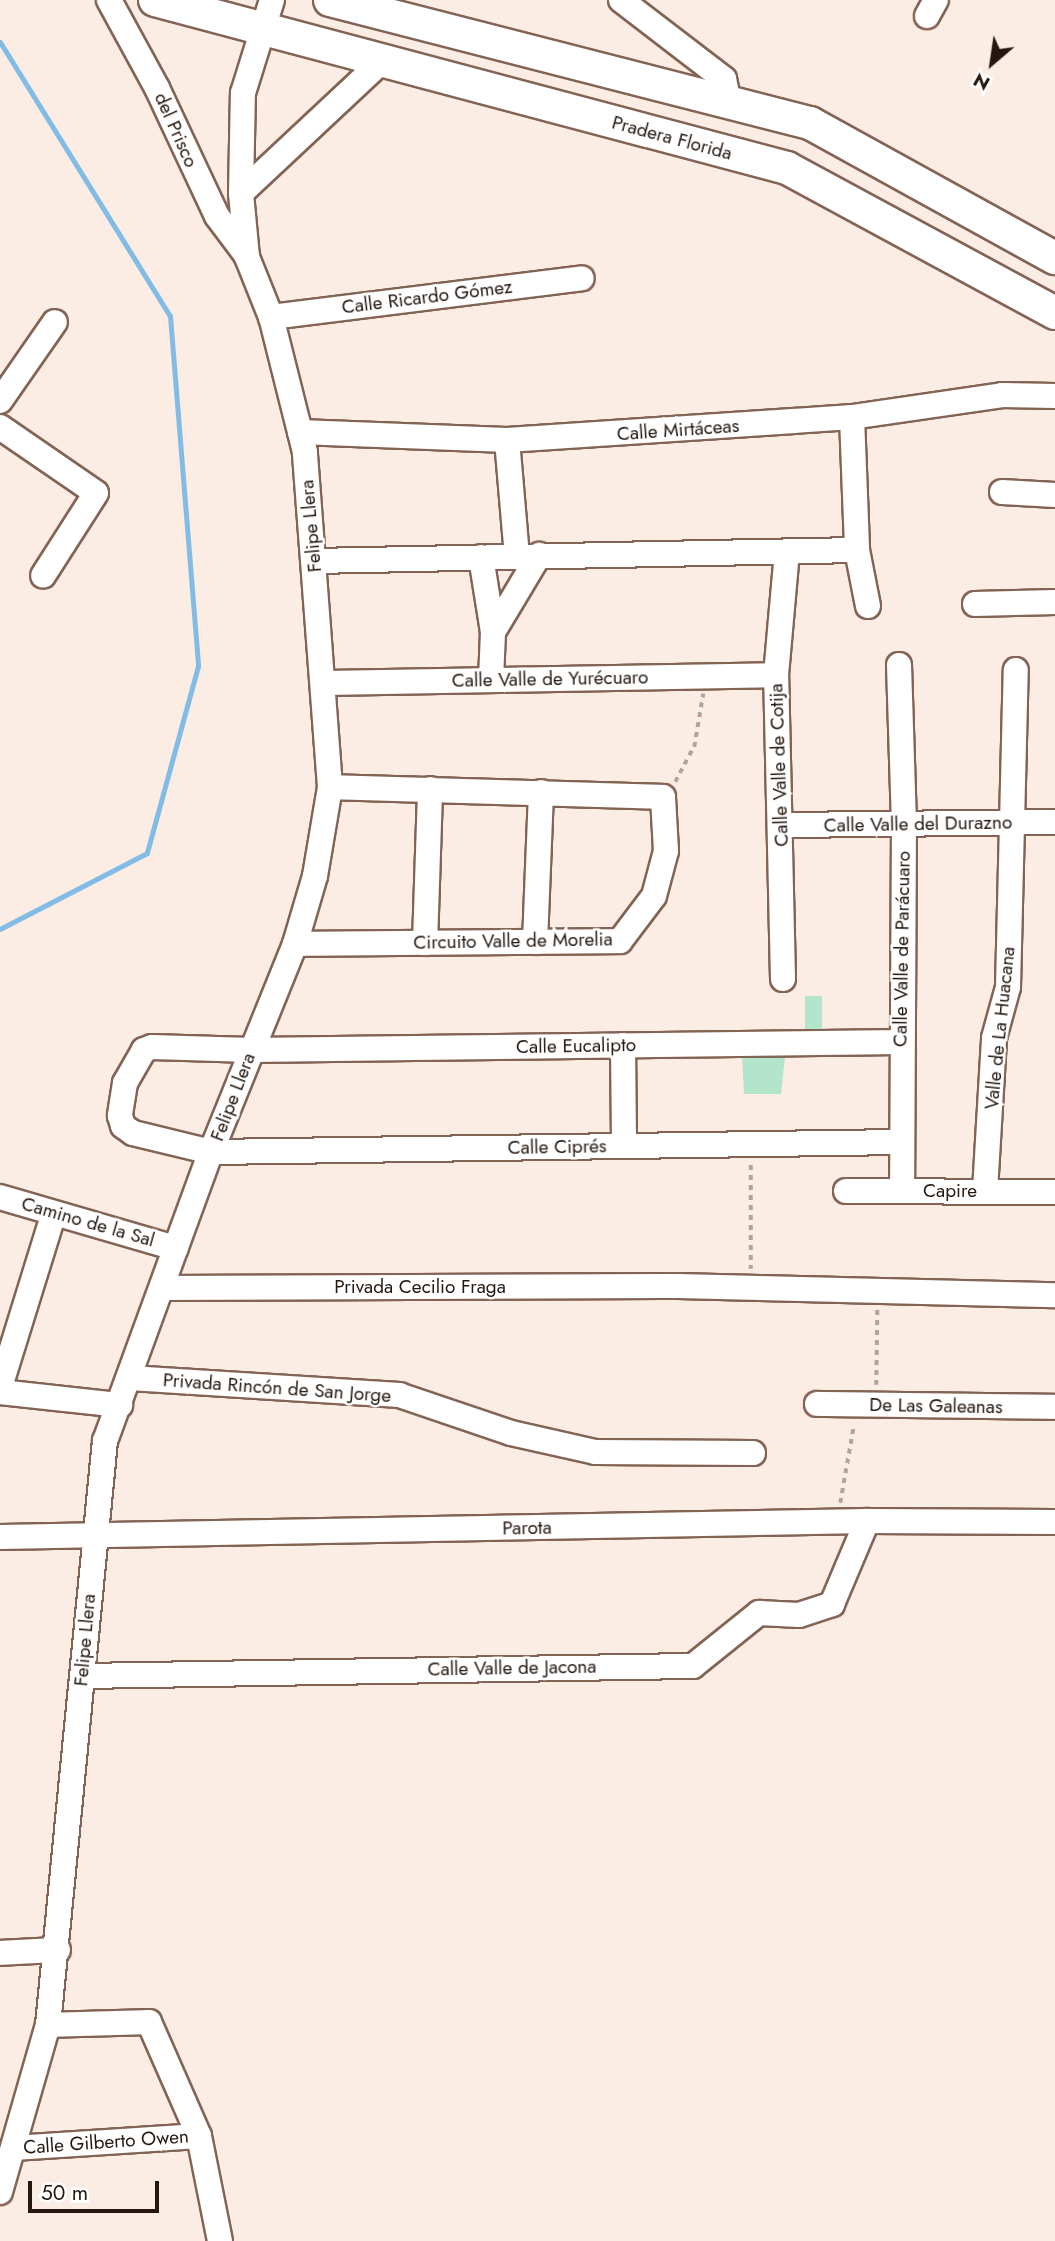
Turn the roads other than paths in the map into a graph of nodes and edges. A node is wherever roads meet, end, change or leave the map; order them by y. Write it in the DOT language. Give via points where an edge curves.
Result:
graph roads {
  1 [pos="108,0"];
  2 [pos="155,0"];
  3 [pos="272,0"];
  4 [pos="330,0"];
  5 [pos="621,0"];
  6 [pos="262,30"];
  7 [pos="381,62"];
  8 [pos="729,103"];
  9 [pos="241,193"];
  10 [pos="247,257"];
  11 [pos="1055,258"];
  12 [pos="582,278"];
  13 [pos="1049,305"];
  14 [pos="271,317"];
  15 [pos="55,322"];
  16 [pos="1055,396"];
  17 [pos="0,401"];
  18 [pos="852,417"];
  19 [pos="0,427"];
  20 [pos="300,432"];
  21 [pos="507,440"];
  22 [pos="1002,492"];
  23 [pos="1047,494"];
  24 [pos="857,550"];
  25 [pos="787,552"];
  26 [pos="528,556"];
  27 [pos="481,557"];
  28 [pos="314,561"];
  29 [pos="43,576"];
  30 [pos="1055,602"];
  31 [pos="975,604"];
  32 [pos="868,606"];
  33 [pos="493,632"];
  34 [pos="899,665"];
  35 [pos="1016,670"];
  36 [pos="776,676"];
  37 [pos="491,681"];
  38 [pos="323,683"];
  39 [pos="330,787"];
  40 [pos="430,789"];
  41 [pos="541,792"];
  42 [pos="1055,822"];
  43 [pos="1013,823"];
  44 [pos="904,824"];
  45 [pos="781,825"];
  46 [pos="535,942"];
  47 [pos="425,943"];
  48 [pos="295,944"];
  49 [pos="783,979"];
  50 [pos="901,1042"];
  51 [pos="623,1045"];
  52 [pos="251,1050"];
  53 [pos="902,1142"];
  54 [pos="624,1146"];
  55 [pos="211,1153"];
  56 [pos="846,1191"];
  57 [pos="902,1191"];
  58 [pos="985,1191"];
  59 [pos="1055,1192"];
  60 [pos="0,1197"];
  61 [pos="54,1213"];
  62 [pos="176,1248"];
  63 [pos="162,1288"];
  64 [pos="1055,1295"];
  65 [pos="130,1378"];
  66 [pos="0,1389"];
  67 [pos="817,1404"];
  68 [pos="120,1405"];
  69 [pos="1055,1408"];
  70 [pos="753,1453"];
  71 [pos="867,1521"];
  72 [pos="1055,1522"];
  73 [pos="0,1537"];
  74 [pos="93,1538"];
  75 [pos="82,1676"];
  76 [pos="58,1950"];
  77 [pos="0,1953"];
  78 [pos="48,2025"];
  79 [pos="199,2136"];
  80 [pos="13,2148"];
  81 [pos="0,2192"];
  82 [pos="220,2241"];
  1 -- 10 [label="street, del Prisco" via="157,88 217,216"];
  2 -- 6 [label="main road, Pradera Florida"];
  3 -- 6 [label="street, Felipe Llera"];
  4 -- 8 [label="main road"];
  5 -- 8 [label="street" via="724,79"];
  6 -- 7 [label="main road, Pradera Florida"];
  6 -- 9 [label="street, Felipe Llera" via="243,93"];
  7 -- 9 [label="street"];
  7 -- 13 [label="main road, Pradera Florida" via="787,168"];
  8 -- 11 [label="main road" via="810,123"];
  9 -- 10 [label="street, Felipe Llera"];
  10 -- 14 [label="street, Felipe Llera"];
  12 -- 14 [label="street, Calle Ricardo Gómez"];
  14 -- 20 [label="street, Felipe Llera"];
  15 -- 17 [label="street"];
  16 -- 18 [label="street, Calle Mirtáceas" via="1002,395"];
  18 -- 21 [label="street, Calle Mirtáceas"];
  18 -- 24 [label="street"];
  19 -- 29 [label="street" via="96,493"];
  20 -- 21 [label="street, Calle Mirtáceas"];
  20 -- 28 [label="street, Felipe Llera"];
  21 -- 26 [label="street"];
  22 -- 23 [label="street"];
  24 -- 25 [label="street"];
  24 -- 32 [label="street"];
  25 -- 26 [label="street"];
  25 -- 36 [label="street, Calle Valle de Cotija"];
  26 -- 27 [label="street"];
  26 -- 33 [label="street"];
  27 -- 28 [label="street"];
  27 -- 33 [label="street"];
  28 -- 38 [label="street, Felipe Llera"];
  30 -- 31 [label="street"];
  33 -- 37 [label="street"];
  34 -- 44 [label="street, Calle Valle de Parácuaro"];
  35 -- 43 [label="street, Valle de La Huacana"];
  36 -- 37 [label="street, Calle Valle de Yurécuaro"];
  36 -- 45 [label="street, Calle Valle de Cotija"];
  37 -- 38 [label="street, Calle Valle de Yurécuaro"];
  38 -- 39 [label="street, Felipe Llera"];
  39 -- 40 [label="street"];
  39 -- 48 [label="street, Felipe Llera" via="315,876"];
  40 -- 41 [label="street"];
  40 -- 47 [label="street"];
  41 -- 46 [label="street"];
  41 -- 46 [label="street, Circuito Valle de Morelia" via="663,797 666,851 654,896 620,941"];
  42 -- 43 [label="street, Calle Valle del Durazno"];
  43 -- 44 [label="street, Calle Valle del Durazno"];
  43 -- 58 [label="street, Valle de La Huacana" via="1008,987 994,1038"];
  44 -- 45 [label="street, Calle Valle del Durazno"];
  44 -- 50 [label="street, Calle Valle de Parácuaro"];
  45 -- 49 [label="street, Calle Valle de Cotija"];
  46 -- 47 [label="street, Circuito Valle de Morelia"];
  47 -- 48 [label="street, Circuito Valle de Morelia"];
  48 -- 52 [label="street, Felipe Llera"];
  50 -- 51 [label="street, Calle Eucalipto"];
  50 -- 53 [label="street, Calle Valle de Parácuaro"];
  51 -- 52 [label="street, Calle Eucalipto"];
  51 -- 54 [label="street"];
  52 -- 55 [label="street, Felipe Llera"];
  52 -- 55 [label="street, Calle Eucalipto" via="152,1046 144,1050 125,1083 123,1126"];
  53 -- 54 [label="street, Calle Ciprés"];
  53 -- 57 [label="street, Calle Valle de Parácuaro"];
  54 -- 55 [label="street, Calle Ciprés"];
  55 -- 62 [label="street, Felipe Llera"];
  56 -- 57 [label="street, Capire"];
  57 -- 58 [label="street, Capire"];
  58 -- 59 [label="street, Capire"];
  60 -- 61 [label="street, Camino de la Sal"];
  61 -- 62 [label="street, Camino de la Sal"];
  61 -- 66 [label="street"];
  62 -- 63 [label="street, Felipe Llera"];
  63 -- 64 [label="street, Privada Cecilio Fraga" via="678,1286"];
  63 -- 65 [label="street, Felipe Llera"];
  65 -- 68 [label="street, Felipe Llera"];
  65 -- 70 [label="street, Privada Rincón de San Jorge" via="399,1395 511,1433 595,1452"];
  66 -- 68 [label="street"];
  67 -- 69 [label="street, De Las Galeanas"];
  68 -- 74 [label="street, Felipe Llera" via="105,1441"];
  71 -- 72 [label="street, Parota"];
  71 -- 74 [label="street, Parota"];
  71 -- 75 [label="street, Calle Valle de Jacona" via="832,1604 799,1615 758,1613 693,1666"];
  73 -- 74 [label="street, Parota"];
  74 -- 75 [label="street, Felipe Llera"];
  75 -- 76 [label="street, Felipe Llera"];
  76 -- 77 [label="street"];
  76 -- 78 [label="street, Felipe Llera"];
  78 -- 79 [label="street" via="149,2022"];
  78 -- 80 [label="street, Felipe Llera"];
  79 -- 80 [label="street, Calle Gilberto Owen"];
  79 -- 82 [label="street"];
  80 -- 81 [label="street, Felipe Llera"];
}
